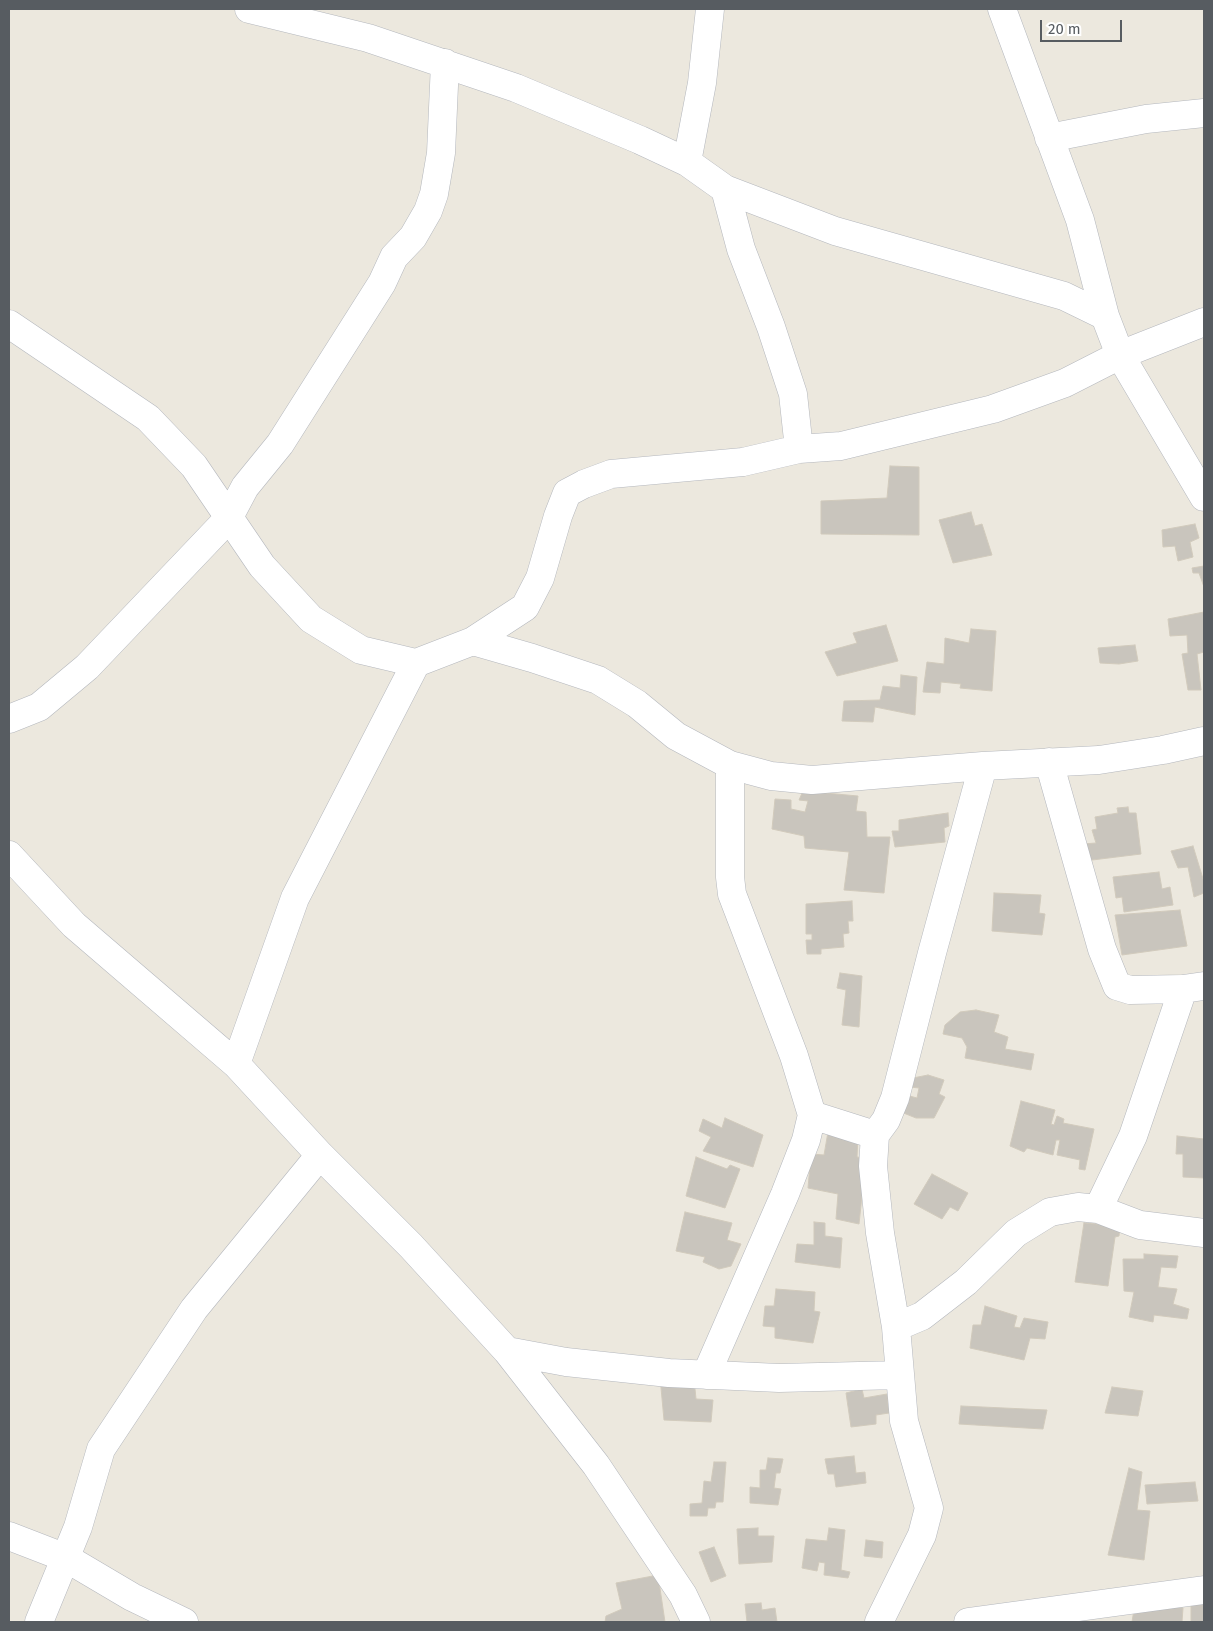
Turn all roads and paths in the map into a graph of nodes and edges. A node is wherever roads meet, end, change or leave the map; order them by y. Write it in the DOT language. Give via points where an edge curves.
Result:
graph roads {
  1 [pos="249,9"];
  2 [pos="710,9"];
  3 [pos="1002,9"];
  4 [pos="444,63"];
  5 [pos="1204,113"];
  6 [pos="1049,138"];
  7 [pos="687,162"];
  8 [pos="725,189"];
  9 [pos="1105,316"];
  10 [pos="1204,322"];
  11 [pos="9,324"];
  12 [pos="1120,355"];
  13 [pos="799,450"];
  14 [pos="1204,497"];
  15 [pos="228,519"];
  16 [pos="473,641"];
  17 [pos="416,663"];
  18 [pos="9,720"];
  19 [pos="1204,741"];
  20 [pos="1049,762"];
  21 [pos="730,765"];
  22 [pos="984,766"];
  23 [pos="9,855"];
  24 [pos="1193,988"];
  25 [pos="236,1064"];
  26 [pos="812,1115"];
  27 [pos="875,1135"];
  28 [pos="320,1155"];
  29 [pos="1098,1209"];
  30 [pos="1204,1233"];
  31 [pos="896,1327"];
  32 [pos="507,1350"];
  33 [pos="706,1375"];
  34 [pos="899,1375"];
  35 [pos="9,1536"];
  36 [pos="66,1558"];
  37 [pos="1204,1590"];
  38 [pos="39,1622"];
  39 [pos="184,1622"];
  40 [pos="696,1622"];
  41 [pos="879,1622"];
  42 [pos="968,1622"];
  1 -- 4 [label="street" via="368,38"];
  2 -- 7 [label="street" via="702,83"];
  3 -- 6 [label="street"];
  4 -- 7 [label="street" via="525,92"];
  4 -- 15 [label="street" via="440,153 428,211 413,237 394,257 382,283 280,444 245,487"];
  5 -- 6 [label="street" via="1146,119"];
  6 -- 9 [label="street" via="1080,220"];
  7 -- 8 [label="street"];
  8 -- 9 [label="street" via="834,231 1064,296"];
  8 -- 13 [label="street" via="741,249 772,327 793,394"];
  9 -- 12 [label="street"];
  10 -- 12 [label="street"];
  11 -- 15 [label="street" via="148,418 194,466"];
  12 -- 13 [label="street" via="1065,383 993,409 841,446"];
  12 -- 14 [label="street"];
  13 -- 16 [label="street" via="743,462 611,474 567,493 540,578 525,607"];
  15 -- 17 [label="street" via="262,566 311,619 361,650"];
  15 -- 18 [label="street" via="87,667 39,707"];
  16 -- 17 [label="street"];
  16 -- 21 [label="street" via="598,680 637,704 676,736"];
  17 -- 25 [label="street" via="295,898"];
  19 -- 20 [label="street" via="1099,760"];
  20 -- 22 [label="street"];
  20 -- 24 [label="street" via="1102,949 1117,986 1130,990"];
  21 -- 22 [label="street" via="771,776 812,780"];
  21 -- 26 [label="street" via="732,894 794,1056"];
  22 -- 27 [label="street" via="895,1098 886,1120"];
  23 -- 25 [label="street" via="74,925"];
  24 -- 29 [label="street" via="1134,1136"];
  25 -- 28 [label="street"];
  26 -- 27 [label="street"];
  26 -- 33 [label="street" via="785,1194"];
  27 -- 31 [label="street" via="873,1166 879,1223"];
  28 -- 32 [label="street" via="411,1246"];
  28 -- 36 [label="street" via="194,1308 101,1448"];
  29 -- 30 [label="street" via="1140,1225"];
  29 -- 31 [label="street" via="1078,1207 1050,1212 1016,1233 966,1282 922,1316"];
  31 -- 34 [label="street"];
  32 -- 33 [label="street" via="566,1362"];
  32 -- 40 [label="street" via="596,1465 683,1595"];
  33 -- 34 [label="street" via="779,1378"];
  34 -- 41 [label="street" via="904,1421 930,1508 922,1535"];
  35 -- 36 [label="street"];
  36 -- 38 [label="street"];
  36 -- 39 [label="street" via="132,1598"];
  37 -- 42 [label="street"];
}
